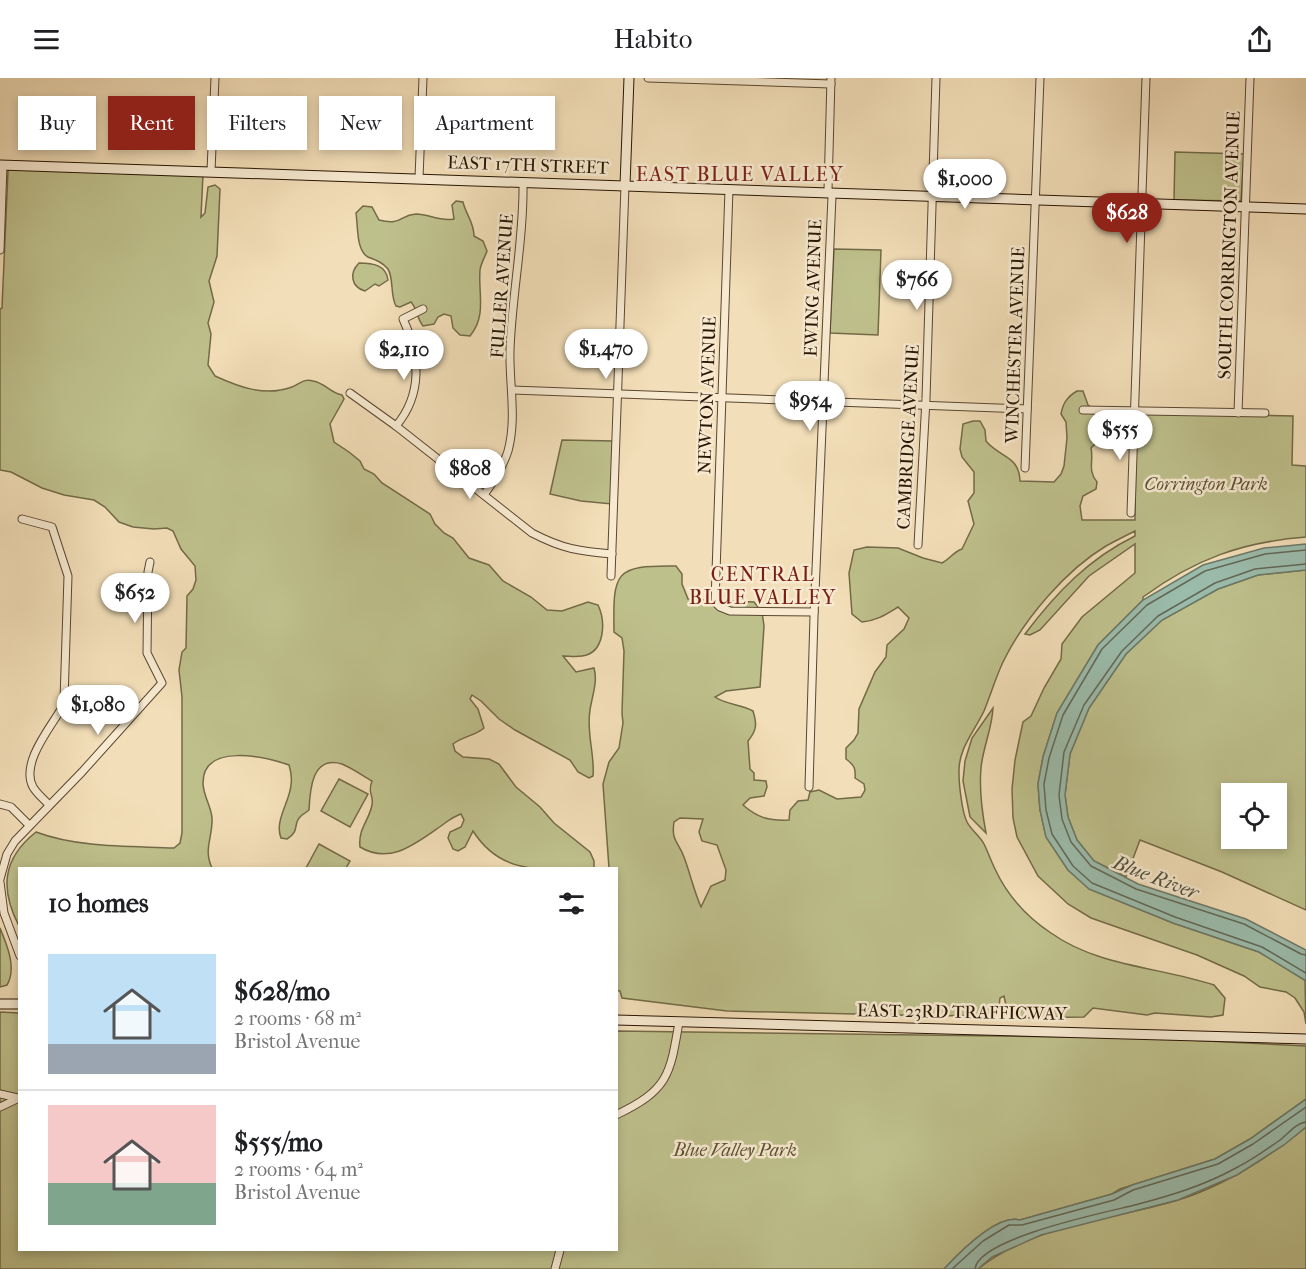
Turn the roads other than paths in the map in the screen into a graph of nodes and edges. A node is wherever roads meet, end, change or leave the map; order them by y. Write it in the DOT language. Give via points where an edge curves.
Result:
graph roads {
  1 [pos="215,78"];
  2 [pos="423,78"];
  3 [pos="629,78"];
  4 [pos="648,78"];
  5 [pos="936,78"];
  6 [pos="1040,78"];
  7 [pos="1146,78"];
  8 [pos="1250,78"];
  9 [pos="831,81"];
  10 [pos="2,165"];
  11 [pos="211,171"];
  12 [pos="419,178"];
  13 [pos="523,182"];
  14 [pos="626,185"];
  15 [pos="729,189"];
  16 [pos="830,193"];
  17 [pos="933,196"];
  18 [pos="1035,198"];
  19 [pos="1141,203"];
  20 [pos="1246,207"];
  21 [pos="1306,209"];
  22 [pos="0,250"];
  23 [pos="423,309"];
  24 [pos="512,390"];
  25 [pos="350,393"];
  26 [pos="618,395"];
  27 [pos="722,398"];
  28 [pos="824,401"];
  29 [pos="926,405"];
  30 [pos="1027,409"];
  31 [pos="1083,410"];
  32 [pos="1134,410"];
  33 [pos="1238,412"];
  34 [pos="1265,413"];
  35 [pos="396,426"];
  36 [pos="1026,468"];
  37 [pos="484,495"];
  38 [pos="1131,513"];
  39 [pos="22,519"];
  40 [pos="918,544"];
  41 [pos="612,554"];
  42 [pos="150,562"];
  43 [pos="611,576"];
  44 [pos="814,612"];
  45 [pos="809,787"];
  46 [pos="0,804"];
  47 [pos="50,805"];
  48 [pos="29,825"];
  49 [pos="0,880"];
  50 [pos="18,951"];
  51 [pos="0,1004"];
  52 [pos="18,1004"];
  53 [pos="618,1020"];
  54 [pos="679,1022"];
  55 [pos="1306,1039"];
  56 [pos="0,1094"];
  57 [pos="18,1098"];
  58 [pos="18,1098"];
  59 [pos="0,1107"];
  60 [pos="618,1114"];
  61 [pos="560,1251"];
  62 [pos="555,1269"];
  1 -- 11 [label="street"];
  2 -- 12 [label="street"];
  3 -- 14 [label="street"];
  4 -- 9 [label="street"];
  5 -- 17 [label="street, CAMBRIDGE AVENUE"];
  6 -- 18 [label="street, WINCHESTER AVENUE"];
  7 -- 19 [label="street"];
  8 -- 20 [label="street, SOUTH CORRINGTON AVENUE"];
  9 -- 16 [label="street, EWING AVENUE"];
  10 -- 11 [label="street, EAST 17TH STREET"];
  10 -- 22 [label="street"];
  11 -- 12 [label="street, EAST 17TH STREET"];
  12 -- 13 [label="street, EAST 17TH STREET"];
  13 -- 14 [label="street, EAST 17TH STREET"];
  13 -- 24 [label="street, FULLER AVENUE" via="523,226 510,353"];
  14 -- 15 [label="street, EAST 17TH STREET"];
  14 -- 26 [label="street"];
  15 -- 16 [label="street, EAST 17TH STREET"];
  15 -- 27 [label="street, NEWTON AVENUE"];
  16 -- 17 [label="street, EAST 17TH STREET"];
  16 -- 28 [label="street, EWING AVENUE"];
  17 -- 18 [label="street, EAST 17TH STREET"];
  17 -- 29 [label="street, CAMBRIDGE AVENUE"];
  18 -- 19 [label="street, EAST 17TH STREET"];
  18 -- 30 [label="street, WINCHESTER AVENUE"];
  19 -- 20 [label="street, EAST 17TH STREET"];
  19 -- 32 [label="street"];
  20 -- 21 [label="street, EAST 17TH STREET"];
  20 -- 33 [label="street, SOUTH CORRINGTON AVENUE"];
  23 -- 35 [label="street" via="403,319 416,357 416,383 410,406"];
  24 -- 26 [label="street"];
  24 -- 37 [label="street, FULLER AVENUE" via="508,451 499,474"];
  25 -- 35 [label="street"];
  26 -- 27 [label="street"];
  26 -- 41 [label="street"];
  27 -- 28 [label="street"];
  27 -- 44 [label="street, NEWTON AVENUE" via="716,602 730,611"];
  28 -- 29 [label="street"];
  28 -- 44 [label="street, EWING AVENUE"];
  29 -- 30 [label="street"];
  29 -- 40 [label="street, CAMBRIDGE AVENUE"];
  30 -- 36 [label="street, WINCHESTER AVENUE"];
  31 -- 32 [label="street"];
  32 -- 33 [label="street"];
  32 -- 38 [label="street"];
  33 -- 34 [label="street"];
  35 -- 37 [label="street"];
  37 -- 41 [label="street" via="532,533 557,546"];
  39 -- 47 [label="street" via="52,527 68,576 64,700 30,769 34,787"];
  41 -- 43 [label="street"];
  42 -- 47 [label="street" via="147,653 162,683"];
  44 -- 45 [label="street, EWING AVENUE"];
  46 -- 48 [label="street" via="10,807"];
  47 -- 48 [label="street"];
  48 -- 49 [label="street" via="7,855"];
  49 -- 50 [label="street" via="4,913"];
  51 -- 52 [label="street"];
  53 -- 54 [label="street, EAST 23RD TRAFFICWAY"];
  54 -- 55 [label="street, EAST 23RD TRAFFICWAY"];
  54 -- 60 [label="street" via="668,1073 641,1103"];
  56 -- 57 [label="street"];
  58 -- 59 [label="street"];
  61 -- 62 [label="street"];
}
